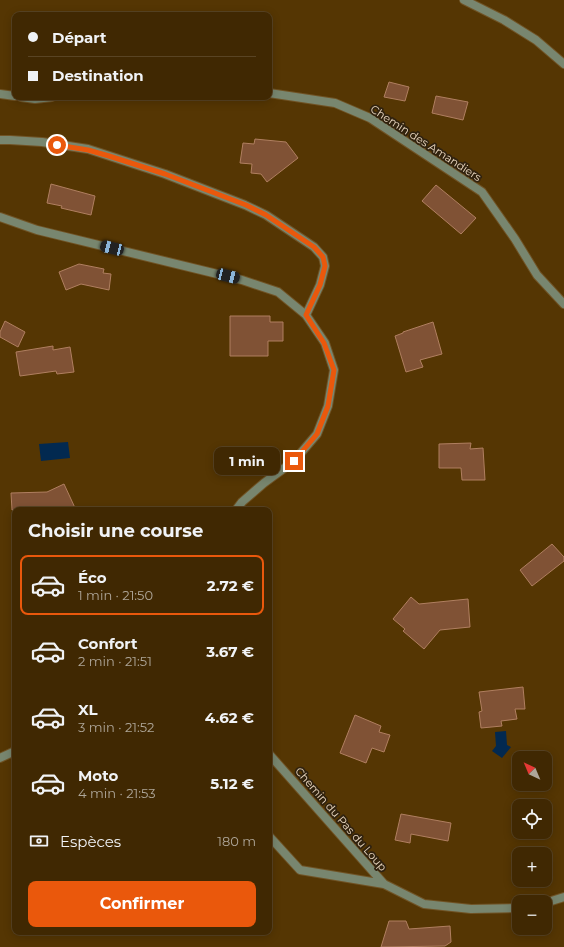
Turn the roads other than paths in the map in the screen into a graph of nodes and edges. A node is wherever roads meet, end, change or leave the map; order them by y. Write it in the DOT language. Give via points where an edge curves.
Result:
graph roads {
  1 [pos="464,0"];
  2 [pos="564,64"];
  3 [pos="272,93"];
  4 [pos="0,94"];
  5 [pos="12,96"];
  6 [pos="0,140"];
  7 [pos="0,217"];
  8 [pos="564,304"];
  9 [pos="306,315"];
  10 [pos="238,507"];
  11 [pos="12,752"];
  12 [pos="272,757"];
  13 [pos="0,758"];
  14 [pos="272,839"];
  15 [pos="384,884"];
  16 [pos="564,897"];
  17 [pos="552,901"];
  18 [pos="512,908"];
  1 -- 2 [label="street" via="536,40"];
  3 -- 8 [label="street, Chemin des Amandiers" via="335,103 370,118 482,192 537,275"];
  4 -- 5 [label="street"];
  6 -- 9 [label="street" via="42,142 88,150 165,174 266,215 314,247 323,257 325,266 320,285"];
  7 -- 9 [label="street" via="37,230 242,280 278,292"];
  9 -- 10 [label="street" via="324,343 334,370 328,406 317,434 294,461 264,483"];
  11 -- 13 [label="street"];
  12 -- 15 [label="street, Chemin du Pas du Loup"];
  14 -- 15 [label="street" via="300,870"];
  15 -- 18 [label="street, Chemin du Pas du Loup" via="424,904 471,909"];
  16 -- 17 [label="street"];
}
